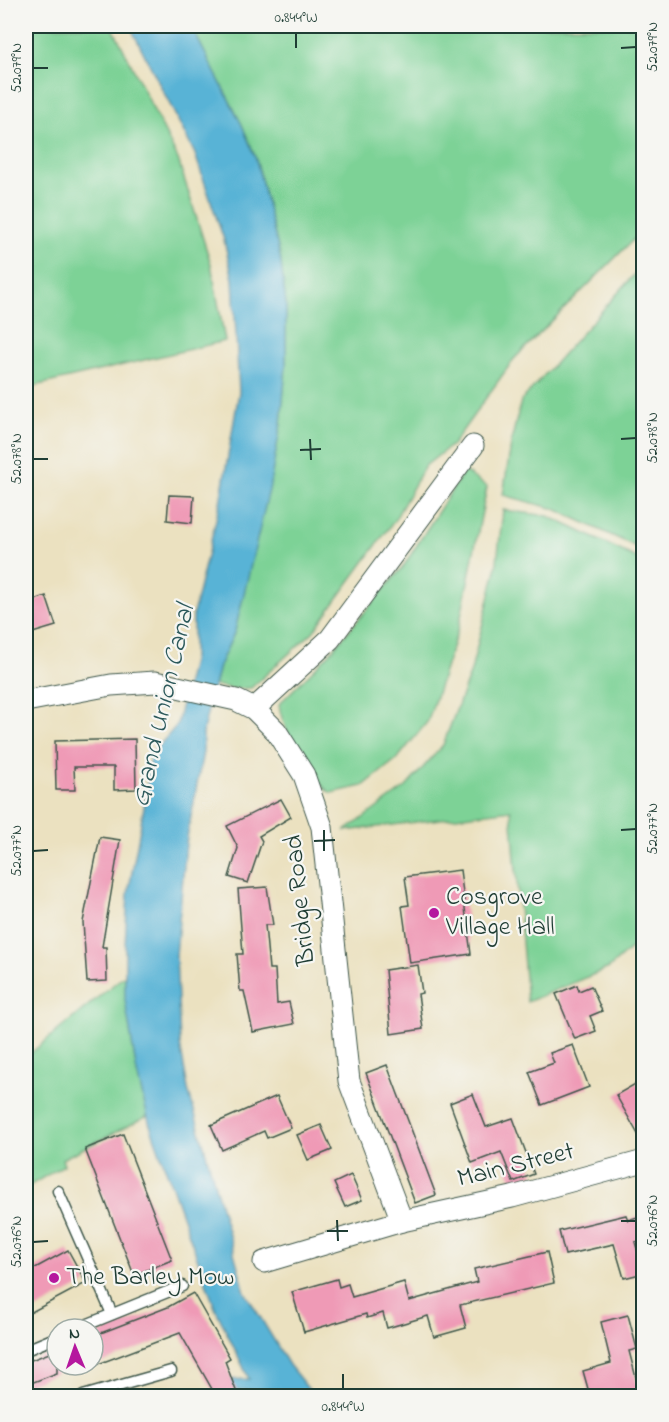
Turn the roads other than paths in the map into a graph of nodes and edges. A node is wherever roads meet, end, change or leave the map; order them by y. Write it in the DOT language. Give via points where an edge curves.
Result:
graph roads {
  1 [pos="473,446"];
  2 [pos="26,701"];
  3 [pos="245,704"];
  4 [pos="644,1161"];
  5 [pos="58,1191"];
  6 [pos="402,1221"];
  7 [pos="264,1262"];
  8 [pos="182,1286"];
  9 [pos="112,1314"];
  10 [pos="105,1317"];
  11 [pos="45,1342"];
  12 [pos="26,1350"];
  13 [pos="171,1371"];
  14 [pos="83,1396"];
  1 -- 3 [label="street" via="330,639"];
  2 -- 3 [label="street" via="111,685 155,682"];
  3 -- 6 [label="street, Bridge Road" via="276,731 304,775 322,827 349,1081"];
  4 -- 6 [label="street, Main Street" via="512,1197"];
  5 -- 9 [label="lane"];
  6 -- 7 [label="street, Main Street"];
  8 -- 9 [label="lane"];
  9 -- 10 [label="lane"];
  11 -- 12 [label="lane"];
  13 -- 14 [label="lane"];
}
